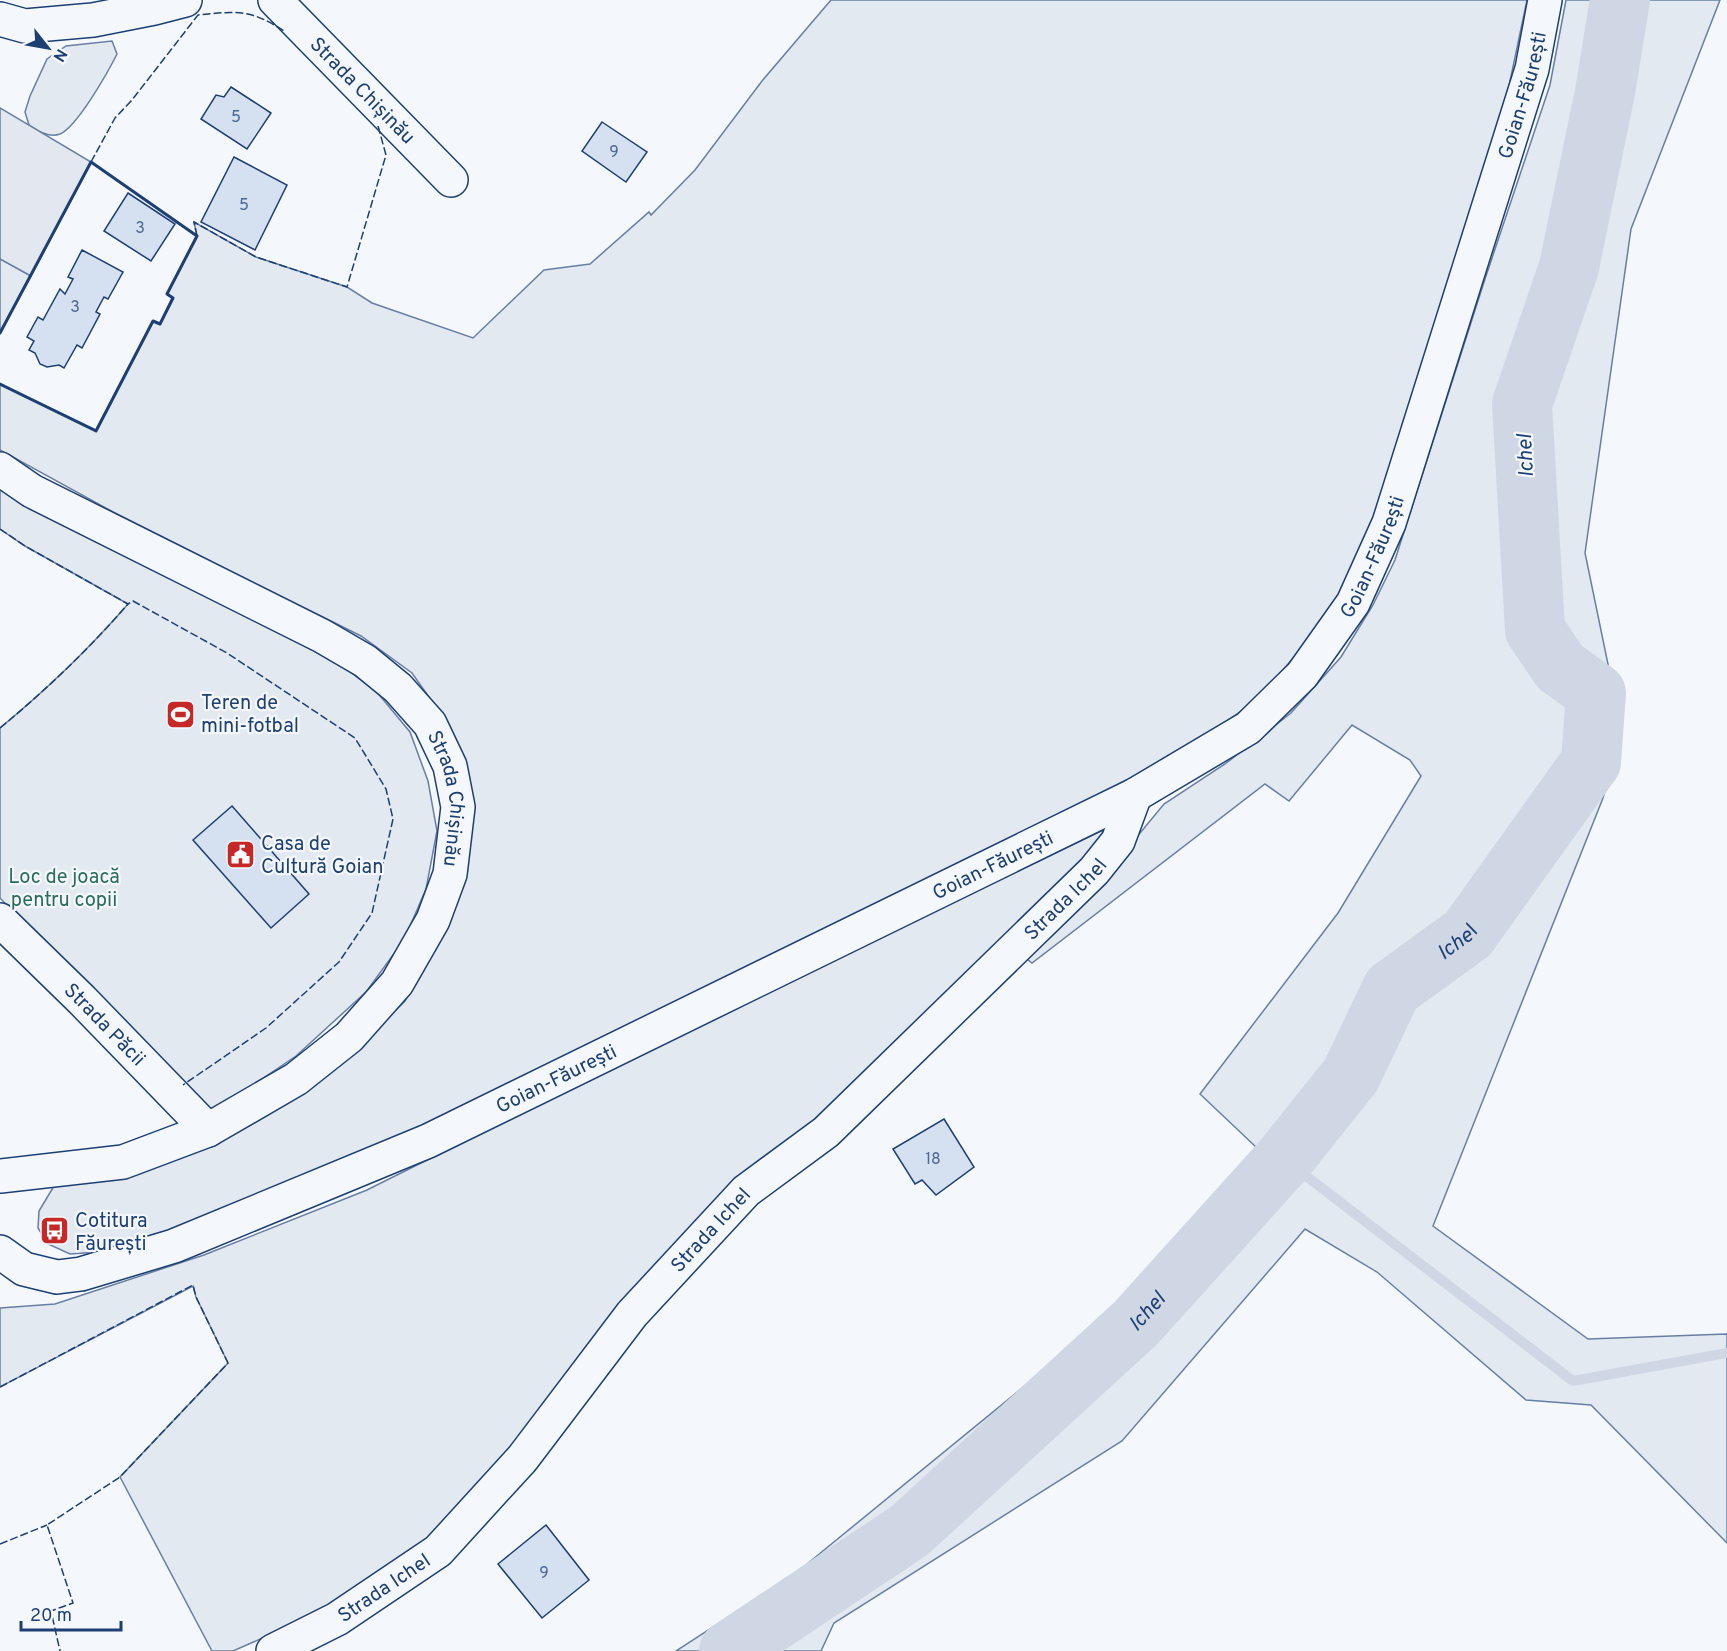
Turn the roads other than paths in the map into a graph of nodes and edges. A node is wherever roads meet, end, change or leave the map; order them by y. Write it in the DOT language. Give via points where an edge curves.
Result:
graph roads {
  1 [pos="185,0"];
  2 [pos="275,0"];
  3 [pos="1545,0"];
  4 [pos="0,19"];
  5 [pos="451,180"];
  6 [pos="0,469"];
  7 [pos="1135,795"];
  8 [pos="0,920"];
  9 [pos="208,1130"];
  10 [pos="0,1176"];
  11 [pos="0,1252"];
  12 [pos="273,1651"];
  1 -- 4 [label="street" via="93,20 25,26"];
  2 -- 5 [label="street, Strada Chișinău"];
  3 -- 7 [label="street, Goian-Făurești" via="1532,69 1389,523 1353,603 1302,675 1248,728"];
  6 -- 9 [label="street, Strada Chișinău" via="32,491 365,661 398,688 429,723 450,766 458,807 450,874 433,920 397,983 349,1037 296,1078"];
  7 -- 11 [label="street, Goian-Făurești" via="428,1141 174,1246 81,1274 57,1277 24,1269"];
  7 -- 12 [label="street, Strada Ichel" via="1118,841 1094,871 826,1132 746,1191 632,1314 522,1459 438,1551 337,1619"];
  8 -- 9 [label="street, Strada Păcii"];
  9 -- 10 [label="street, Strada Chișinău" via="123,1162"];
}
